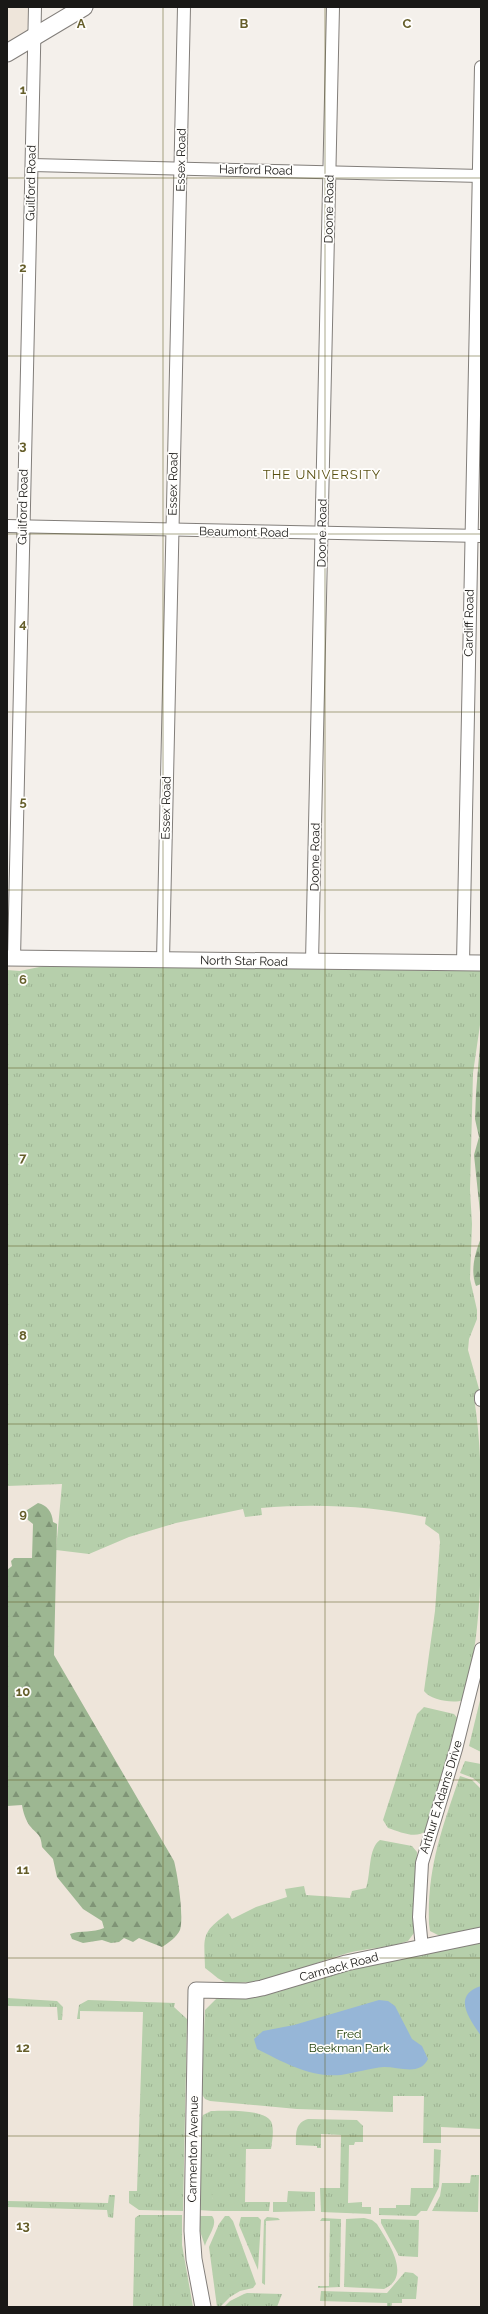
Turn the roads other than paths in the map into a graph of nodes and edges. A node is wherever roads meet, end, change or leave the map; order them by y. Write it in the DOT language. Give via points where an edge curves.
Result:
graph roads {
  1 [pos="35,7"];
  2 [pos="84,7"];
  3 [pos="184,7"];
  4 [pos="333,7"];
  5 [pos="34,37"];
  6 [pos="7,53"];
  7 [pos="481,67"];
  8 [pos="32,165"];
  9 [pos="180,168"];
  10 [pos="329,172"];
  11 [pos="479,176"];
  12 [pos="7,526"];
  13 [pos="23,526"];
  14 [pos="172,530"];
  15 [pos="322,533"];
  16 [pos="476,536"];
  17 [pos="10,958"];
  18 [pos="164,960"];
  19 [pos="312,962"];
  20 [pos="463,963"];
  21 [pos="481,963"];
  22 [pos="481,1396"];
  23 [pos="481,1400"];
  24 [pos="481,1649"];
  25 [pos="481,1935"];
  26 [pos="422,1948"];
  27 [pos="196,1990"];
  28 [pos="203,2307"];
  1 -- 5 [label="street, Guilford Road"];
  2 -- 5 [label="main road"];
  3 -- 9 [label="street, Essex Road"];
  4 -- 10 [label="street, Doone Road"];
  5 -- 6 [label="main road"];
  5 -- 8 [label="street, Guilford Road"];
  7 -- 11 [label="street, Cardiff Road"];
  8 -- 9 [label="street, Harford Road"];
  8 -- 13 [label="street, Guilford Road"];
  9 -- 10 [label="street, Harford Road"];
  9 -- 14 [label="street, Essex Road"];
  10 -- 11 [label="street, Harford Road"];
  10 -- 15 [label="street, Doone Road"];
  11 -- 16 [label="street, Cardiff Road"];
  12 -- 13 [label="street, Beaumont Road"];
  13 -- 14 [label="street, Beaumont Road"];
  13 -- 17 [label="street, Guilford Road"];
  14 -- 15 [label="street, Beaumont Road"];
  14 -- 18 [label="street, Essex Road"];
  15 -- 16 [label="street, Beaumont Road"];
  15 -- 19 [label="street, Doone Road"];
  16 -- 20 [label="street, Cardiff Road"];
  17 -- 18 [label="street, North Star Road"];
  18 -- 19 [label="street, North Star Road"];
  19 -- 20 [label="street, North Star Road"];
  20 -- 21 [label="street, North Star Road"];
  22 -- 23 [label="street"];
  24 -- 26 [label="street, Arthur E Adams Drive" via="458,1742 422,1863 419,1916"];
  25 -- 26 [label="street, Carmack Road"];
  26 -- 27 [label="street, Carmack Road" via="346,1963 246,1991"];
  27 -- 28 [label="street, Carmenton Avenue" via="192,2231 195,2266"];
}
